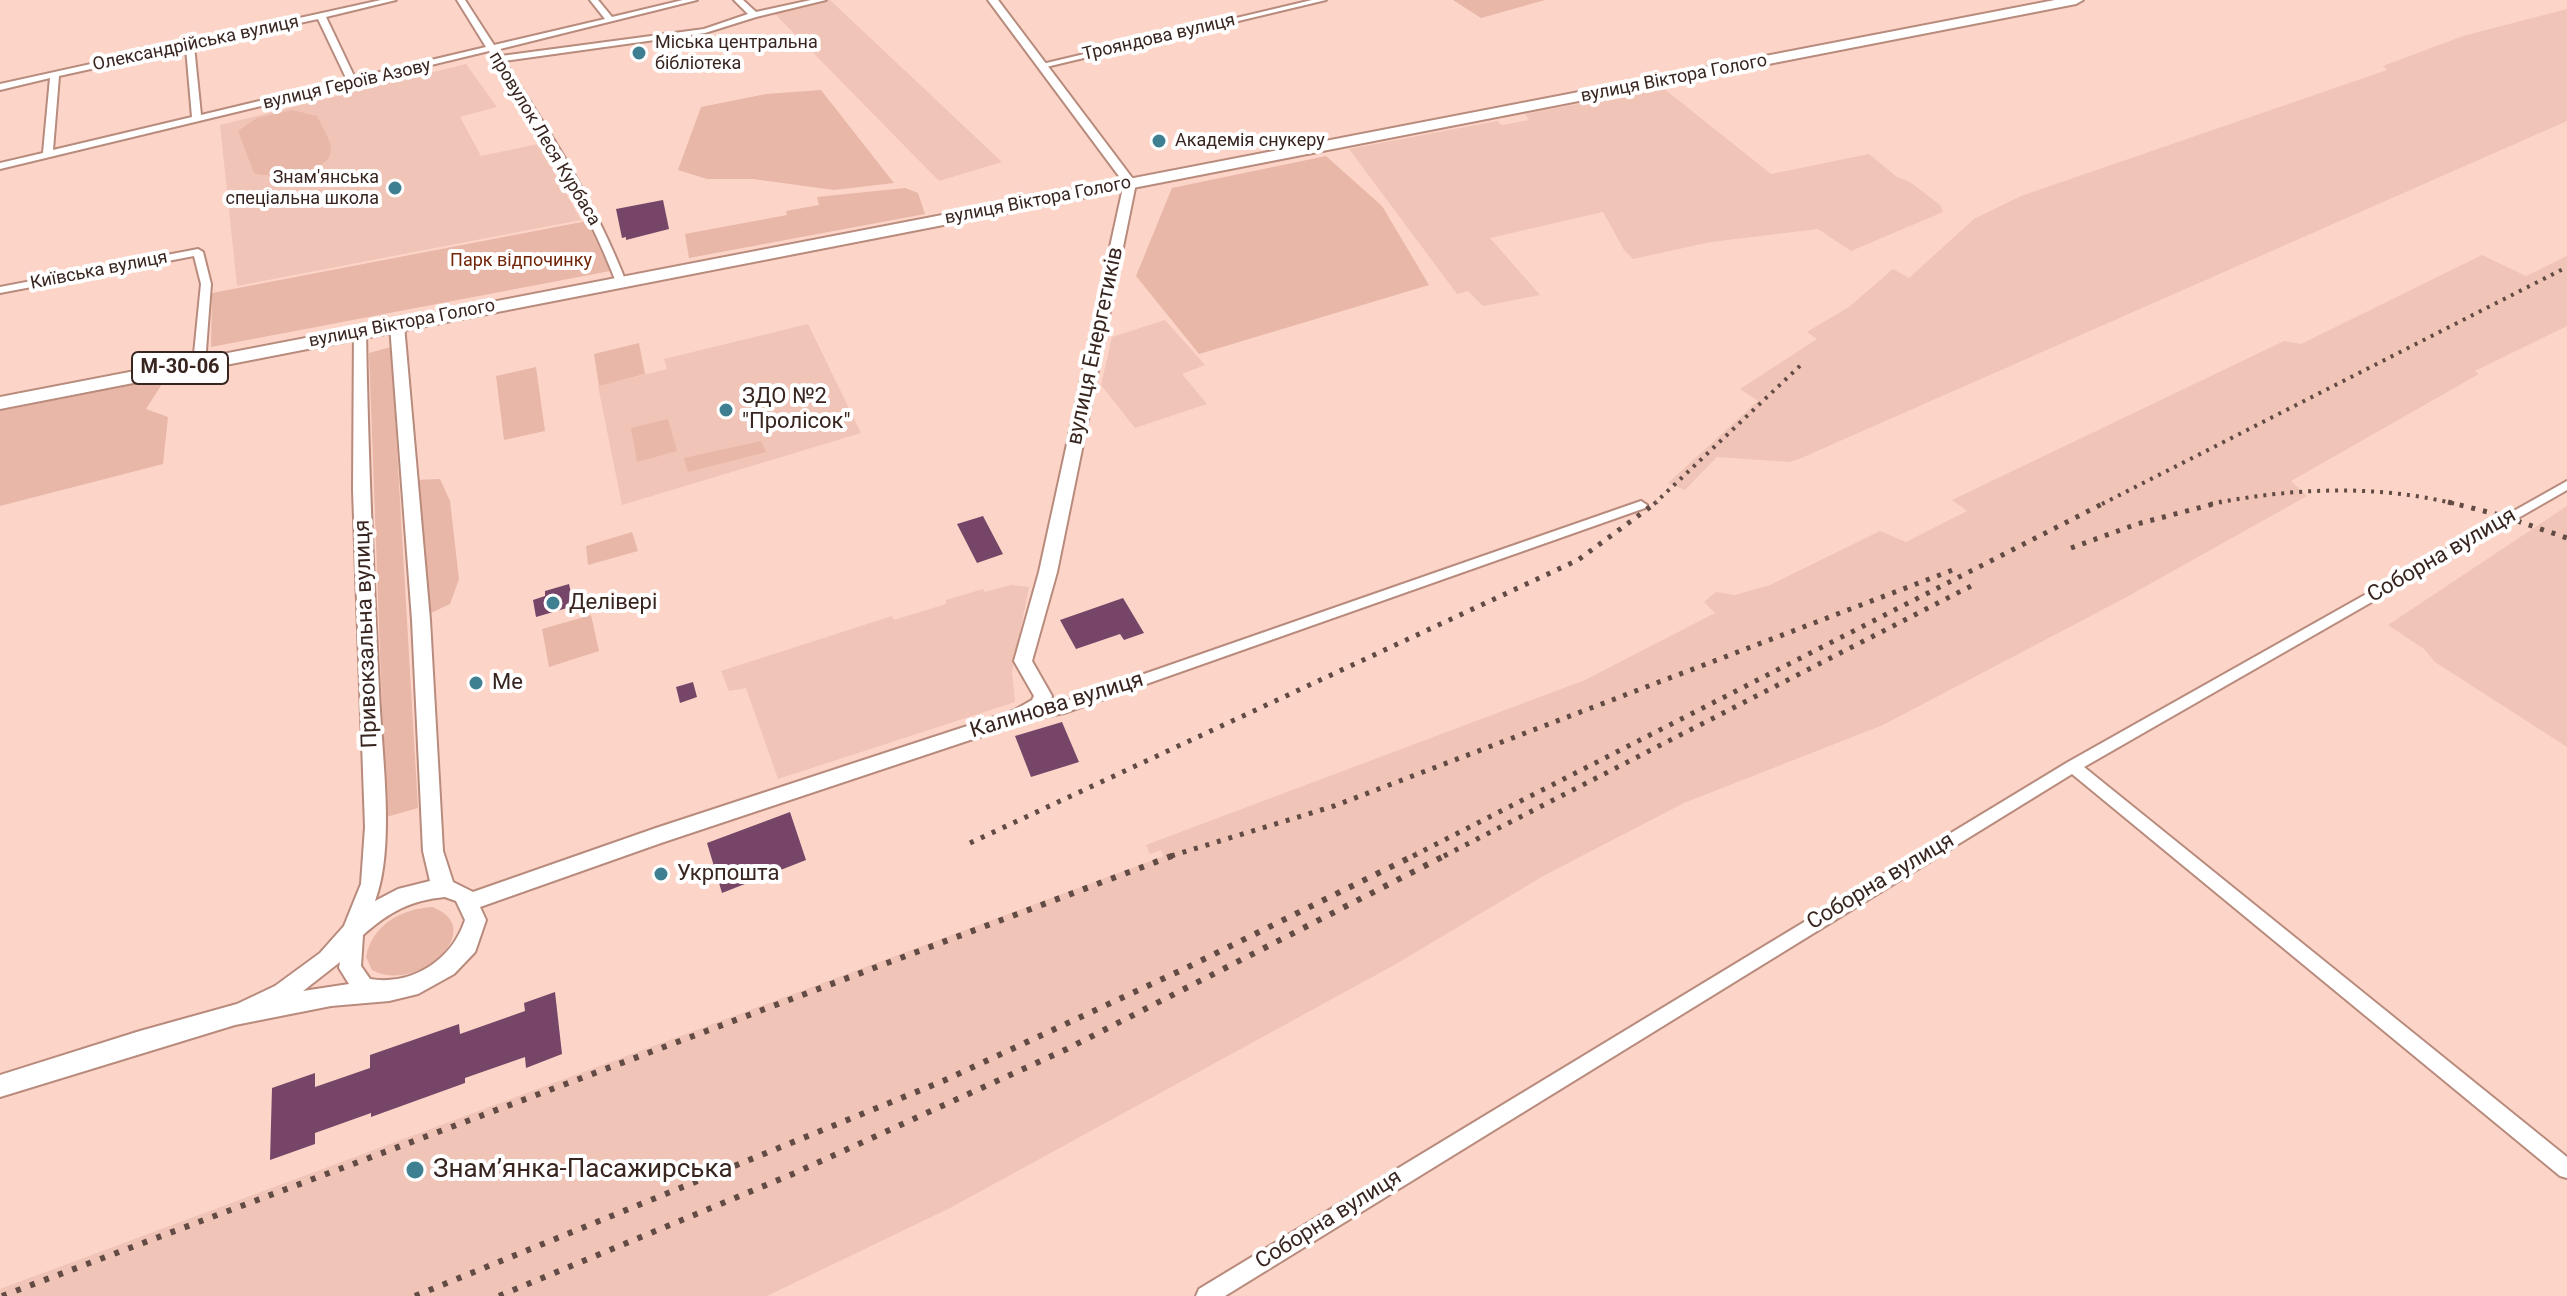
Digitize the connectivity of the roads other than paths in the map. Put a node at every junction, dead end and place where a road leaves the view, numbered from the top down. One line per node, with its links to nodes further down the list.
1 (392, 0): 11 (street, Олександрійська вулиця)
2 (461, 0): 14 (street, провулок Леся Курбаса)
3 (594, 0): 12 (street)
4 (693, 0): 12 (street, вулиця Героїв Азову)
5 (738, 0): 10 (street)
6 (822, 0): 10 (street)
7 (993, 0): 15 (street)
8 (1322, 0): 15 (street, Трояндова вулиця)
9 (2076, 0): 22 (main road, вулиця Віктора Голого / М-30-06)
10 (754, 15): 14 (street)
11 (321, 16): 13 (street, Олександрійська вулиця); 17 (street)
12 (610, 20): 14 (street, вулиця Героїв Азову)
13 (190, 45): 16 (street, Олександрійська вулиця); 19 (street)
14 (494, 55): 17 (street, вулиця Героїв Азову); 23 (street, провулок Леся Курбаса)
15 (1042, 65): 22 (street)
16 (55, 75): 18 (street, Олександрійська вулиця); 20 (street)
17 (353, 83): 19 (street, вулиця Героїв Азову)
18 (0, 87)
19 (197, 120): 20 (street, вулиця Героїв Азову)
20 (48, 155): 21 (street, вулиця Героїв Азову)
21 (0, 166)
22 (1130, 183): 23 (main road, вулиця Віктора Голого / М-30-06); 31 (street, вулиця Енергетиків)
23 (621, 282): 25 (main road, вулиця Віктора Голого / М-30-06)
24 (0, 290): 27 (street, Київська вулиця)
25 (397, 325): 26 (main road, вулиця Віктора Голого / М-30-06); 33 (street)
26 (359, 332): 27 (main road, вулиця Віктора Голого / М-30-06); 35 (street, Привокзальна вулиця)
27 (199, 364): 28 (main road, вулиця Віктора Голого / М-30-06)
28 (0, 403)
29 (2567, 485): 32 (street, Соборна вулиця)
30 (1641, 505): 31 (street, Калинова вулиця)
31 (1020, 716): 34 (street, Калинова вулиця)
32 (2073, 766): 39 (street); 40 (street, Соборна вулиця)
33 (446, 888): 34 (street); 35 (street)
34 (470, 902): 36 (street)
35 (353, 931): 36 (street); 37 (street)
36 (380, 991): 37 (street)
37 (245, 1011): 38 (street)
38 (0, 1086)
39 (2567, 1169)
40 (1206, 1296)

